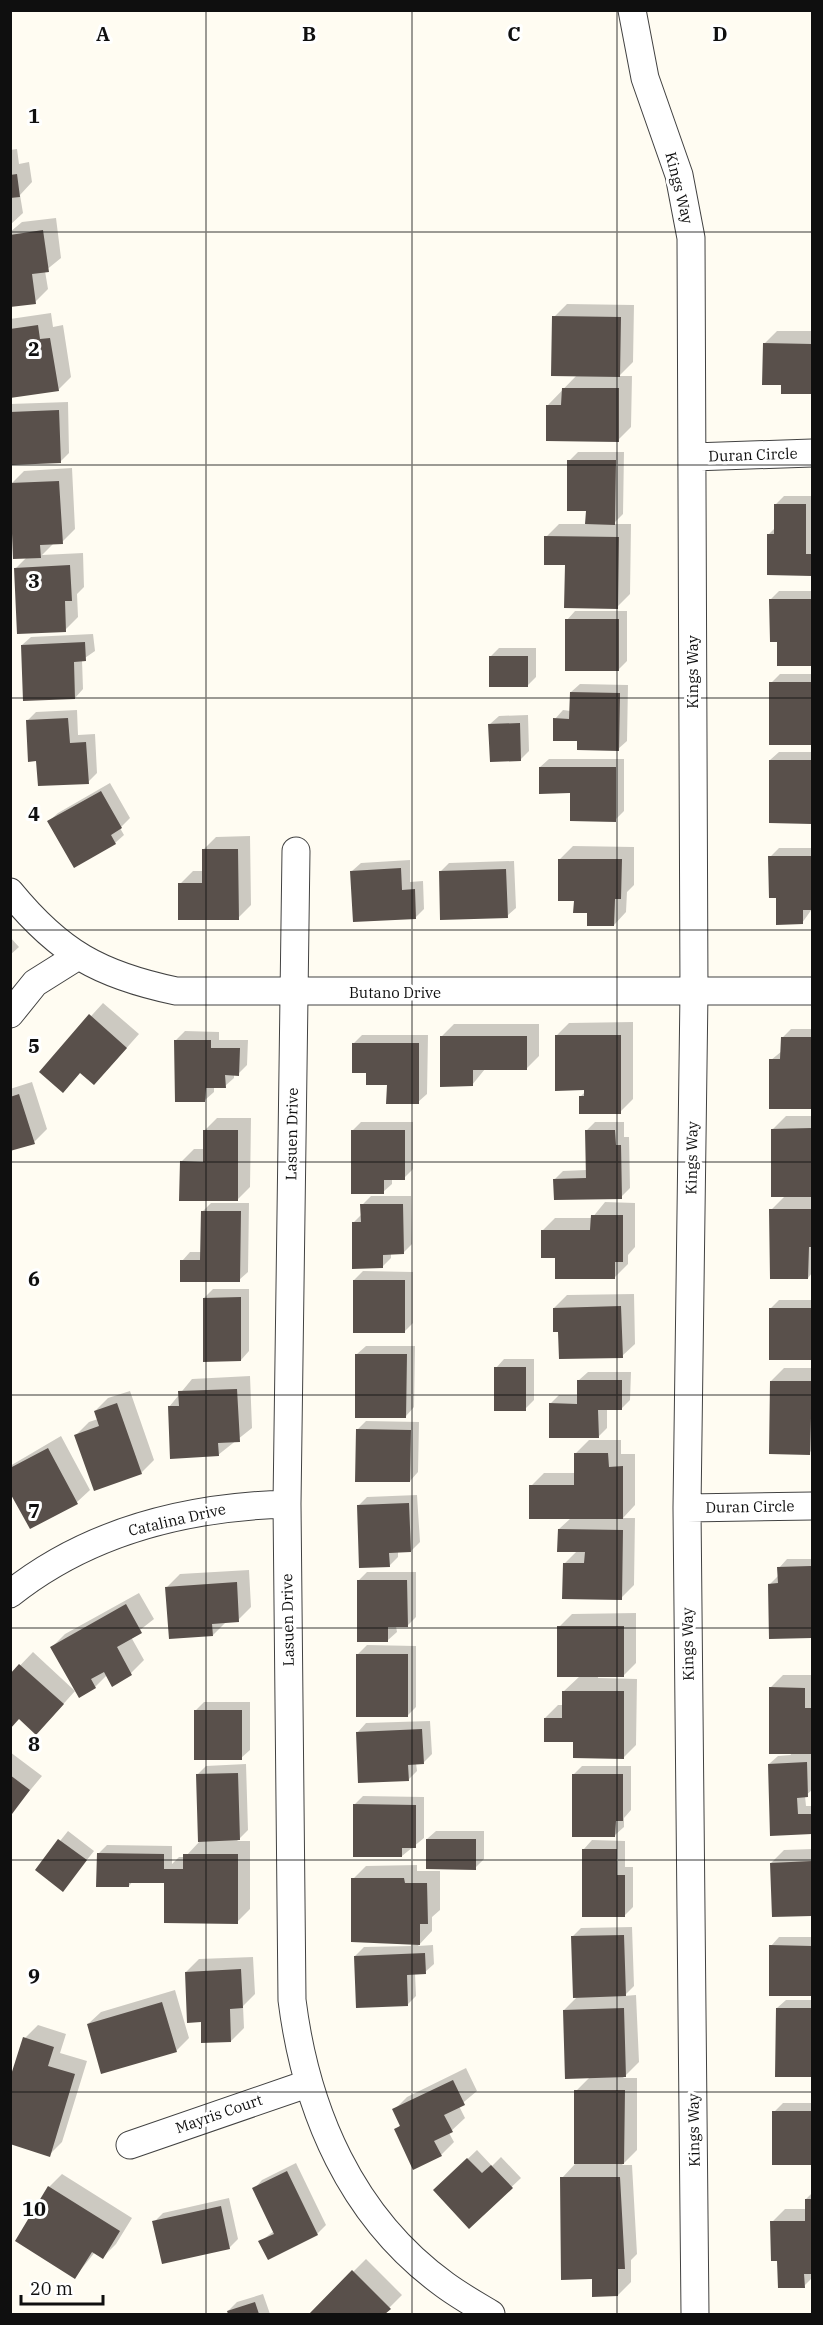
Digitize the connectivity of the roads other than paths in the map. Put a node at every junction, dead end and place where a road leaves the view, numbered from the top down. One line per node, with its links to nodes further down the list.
1 (632, 10): 3 (street, Kings Way)
2 (813, 453): 3 (street, Duran Circle)
3 (693, 457): 8 (street, Kings Way)
4 (296, 851): 9 (street, Lasuen Drive)
5 (10, 892): 6 (street, Butano Drive)
6 (78, 956): 9 (street, Butano Drive); 10 (street)
7 (813, 991): 8 (street, Butano Drive)
8 (694, 992): 9 (street, Butano Drive); 13 (street, Kings Way)
9 (294, 993): 11 (street, Lasuen Drive)
10 (10, 1014)
11 (287, 1504): 14 (street, Catalina Drive); 15 (street, Lasuen Drive)
12 (813, 1506): 13 (street, Duran Circle)
13 (687, 1508): 18 (street, Kings Way)
14 (10, 1594)
15 (307, 2084): 16 (street, Mayris Court); 17 (street, Lasuen Drive)
16 (130, 2145)
17 (491, 2314)
18 (696, 2314)

